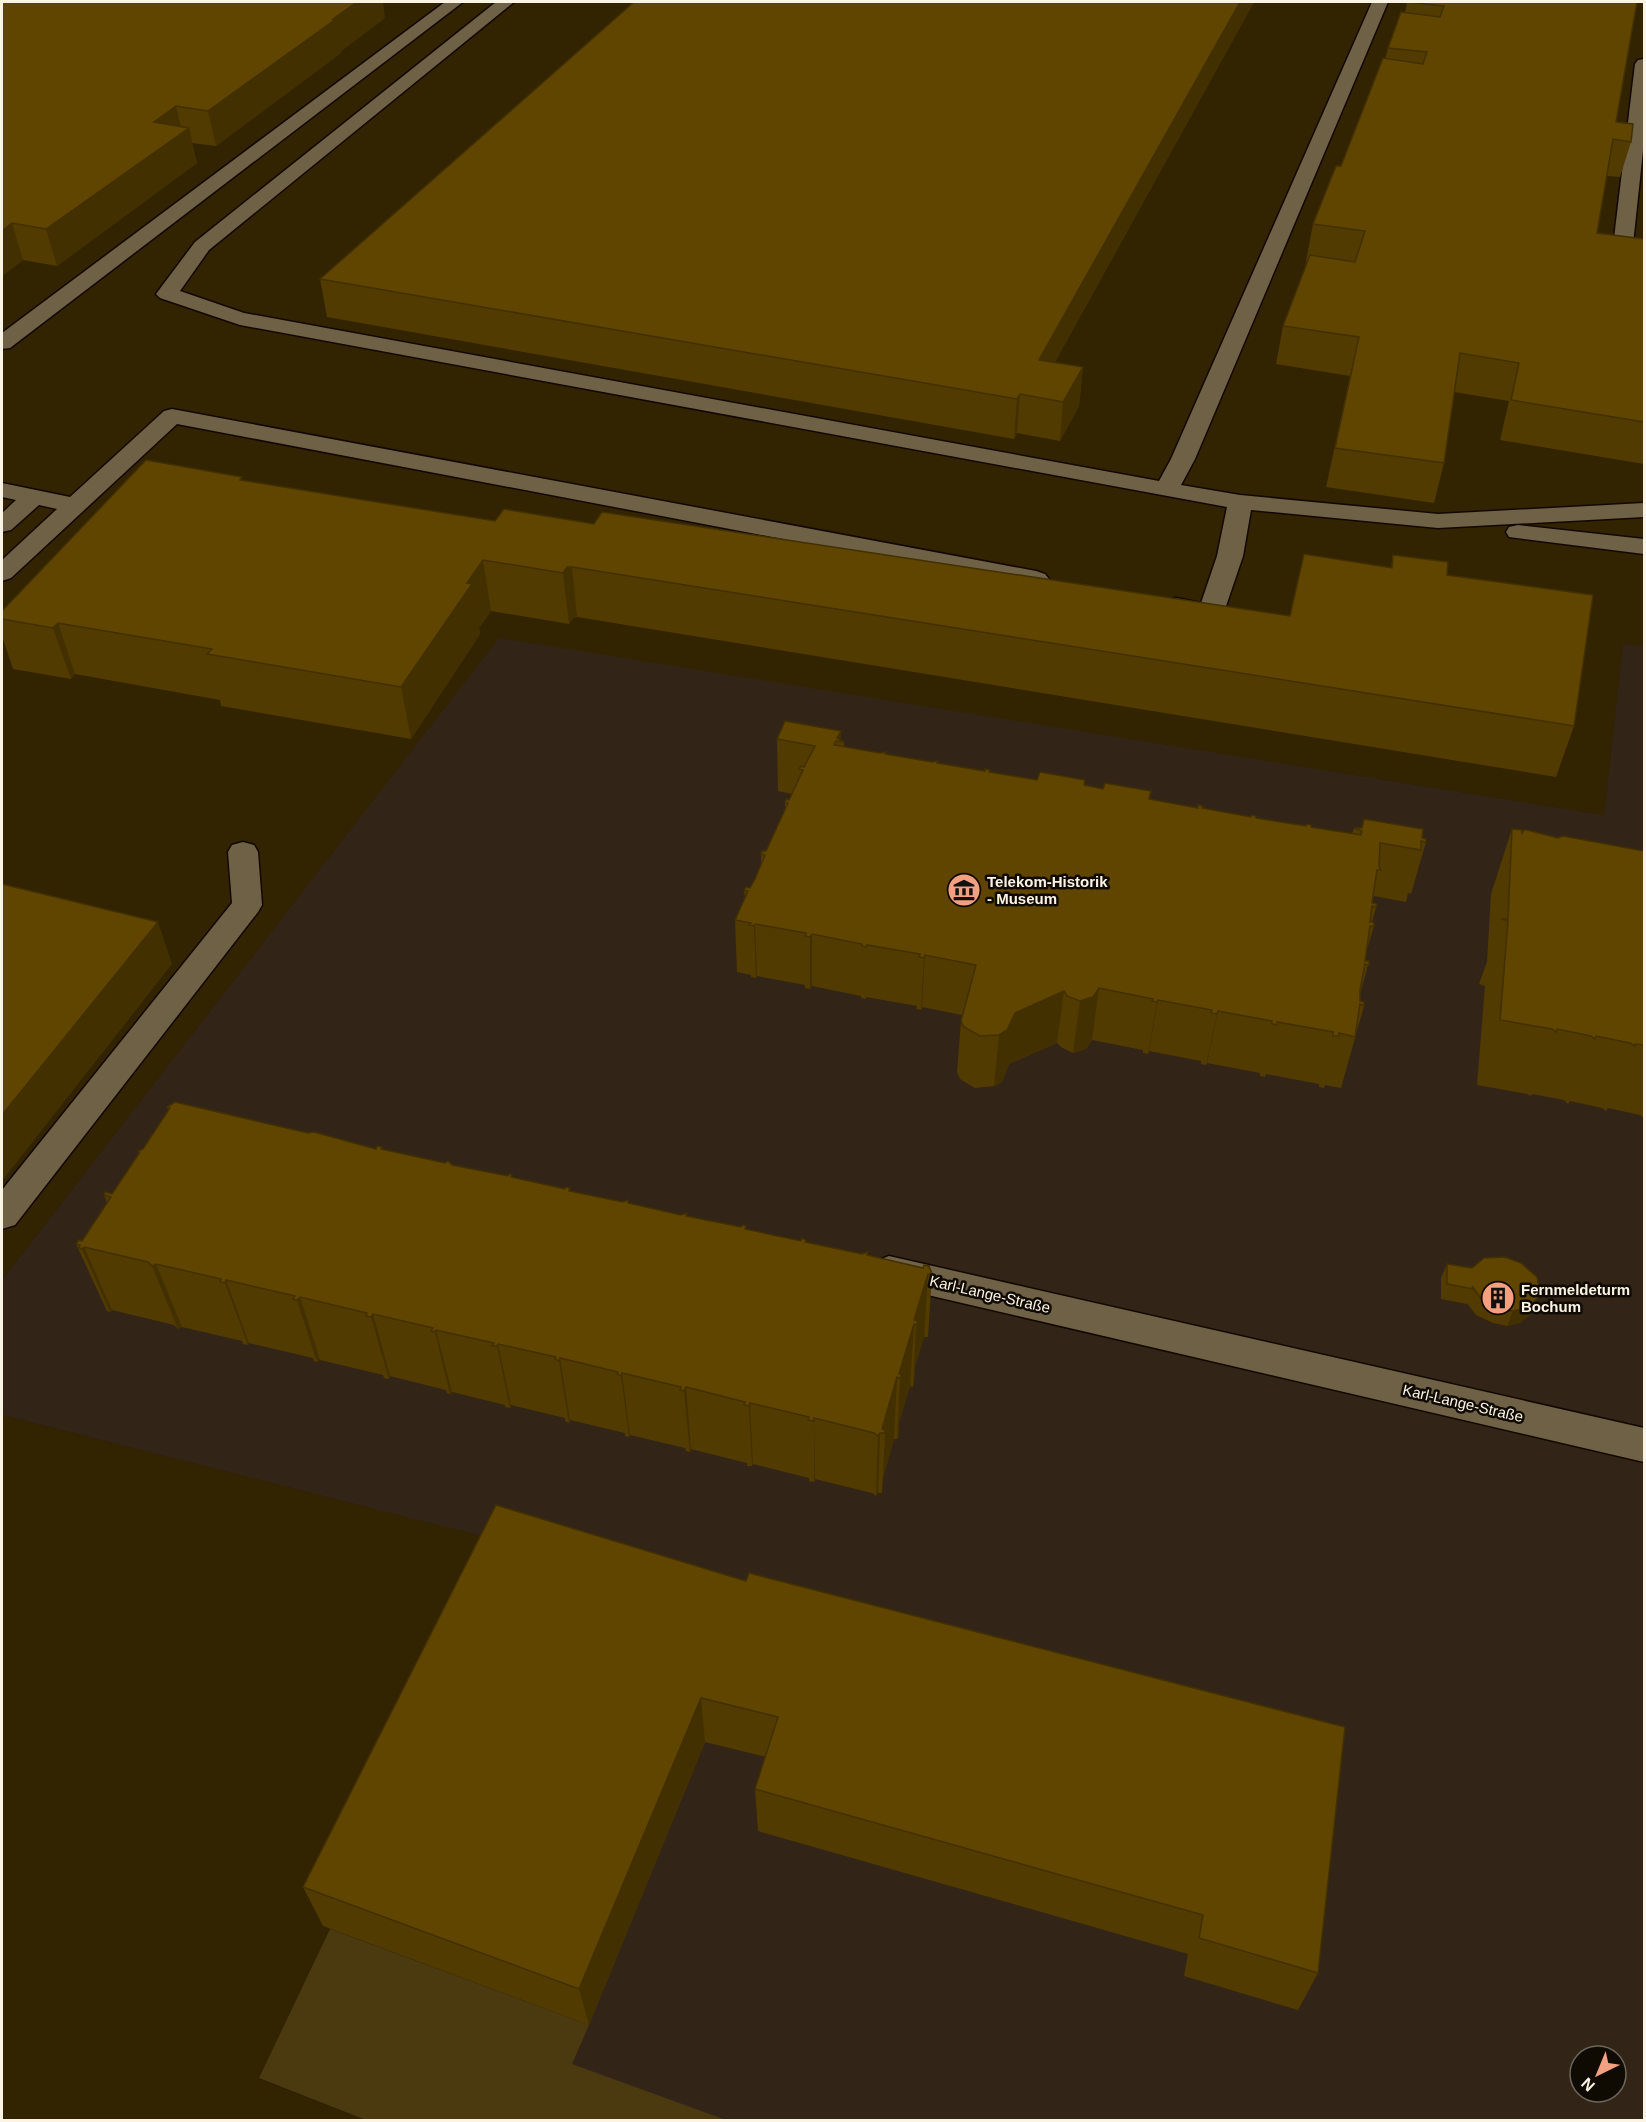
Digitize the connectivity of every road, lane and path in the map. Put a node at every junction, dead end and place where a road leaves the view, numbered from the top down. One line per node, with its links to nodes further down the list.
1 (506, 2): 8 (lane)
2 (1380, 2): 8 (lane)
3 (445, 3): 6 (lane)
4 (1644, 64): 5 (lane)
5 (1621, 263)
6 (2, 344)
7 (2, 490): 9 (lane)
8 (1166, 490): 10 (lane)
9 (34, 497): 11 (lane); 14 (lane)
10 (1240, 502): 13 (lane); 18 (lane)
11 (74, 505): 16 (lane); 17 (lane)
12 (1644, 510): 13 (lane)
13 (1438, 521): 15 (lane)
14 (2, 525)
15 (1644, 547)
16 (2, 573)
17 (1059, 584)
18 (1152, 601)
19 (243, 852): 20 (lane)
20 (2, 1215)
21 (856, 1263): 22 (lane, Karl-Lange-Straße)
22 (1644, 1445)

